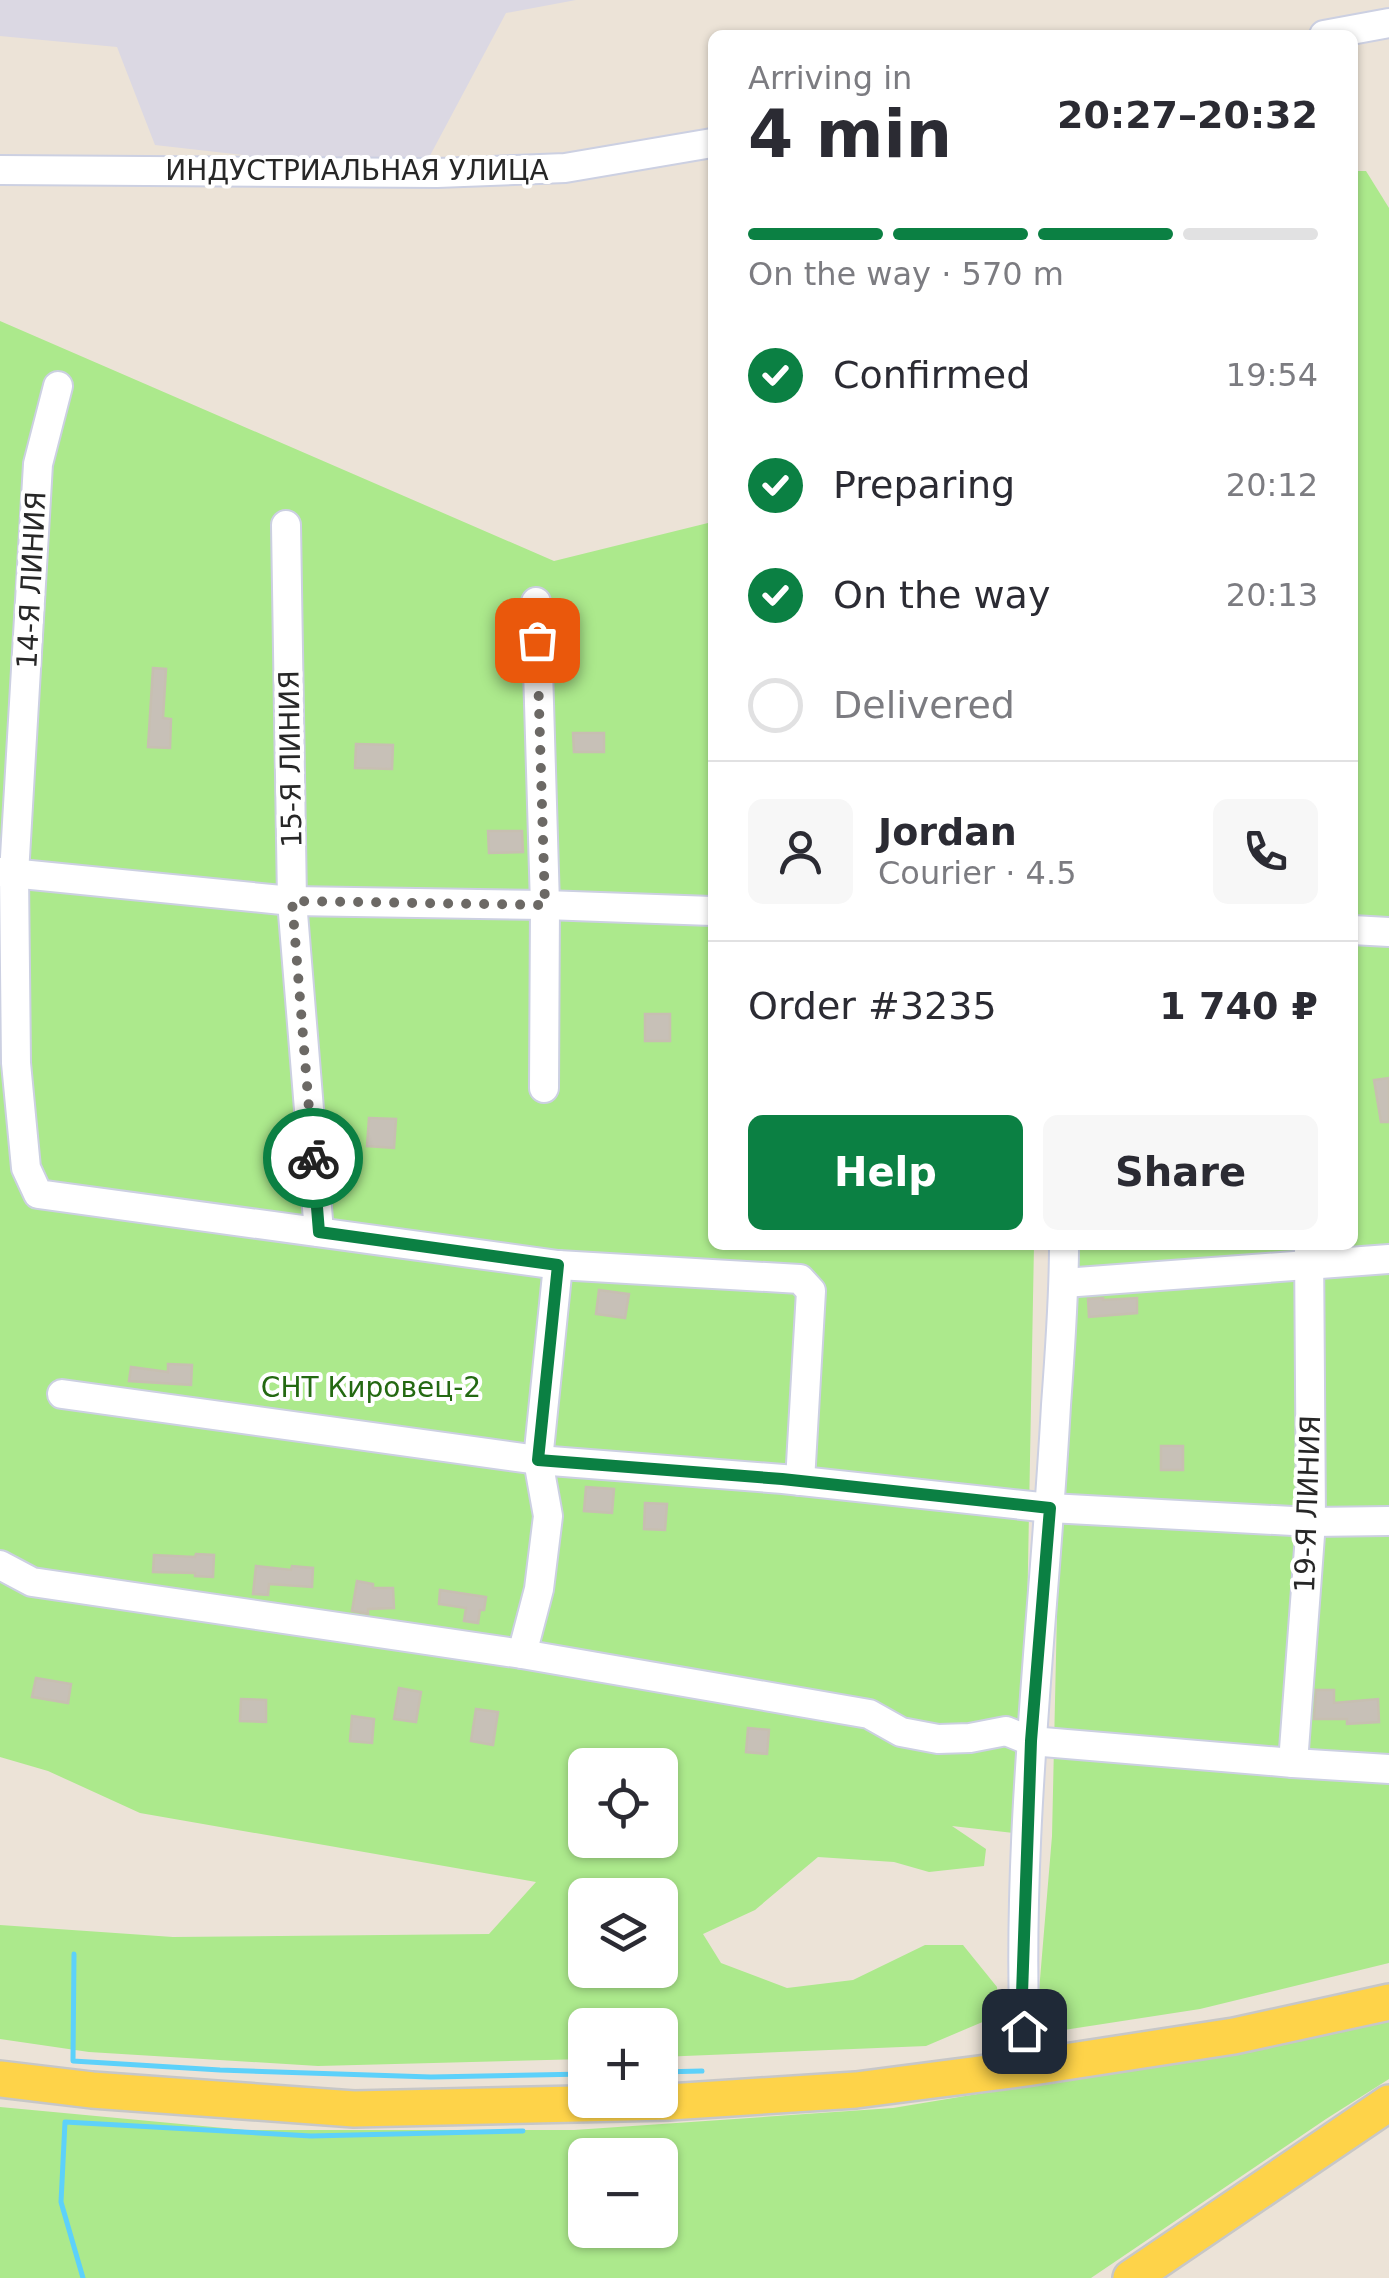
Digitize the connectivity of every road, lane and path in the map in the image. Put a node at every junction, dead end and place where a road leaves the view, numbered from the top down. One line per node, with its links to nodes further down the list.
1 (1389, 23): 2 (street)
2 (1351, 30)
3 (708, 144): 4 (street, ИНДУСТРИАЛЬНАЯ УЛИЦА)
4 (0, 170)
5 (58, 386): 8 (street, 14-Я ЛИНИЯ)
6 (286, 524): 9 (street, 15-Я ЛИНИЯ)
7 (536, 602): 10 (street)
8 (7, 873): 9 (street); 14 (street, 14-Я ЛИНИЯ)
9 (292, 901): 10 (street); 16 (street, 15-Я ЛИНИЯ)
10 (545, 905): 11 (street); 15 (street)
11 (708, 911)
12 (1358, 930): 13 (street)
13 (1389, 932)
14 (8, 1061): 16 (street, 14-Я ЛИНИЯ)
15 (544, 1088)
16 (319, 1232): 20 (street)
17 (1064, 1250): 21 (street)
18 (1309, 1256): 19 (street); 21 (street); 27 (street, 19-Я ЛИНИЯ)
19 (1389, 1259)
20 (558, 1265): 23 (street); 24 (street)
21 (1064, 1283): 25 (street)
22 (62, 1394): 23 (street)
23 (538, 1460): 24 (street); 29 (street)
24 (800, 1481): 25 (street)
25 (1050, 1508): 27 (street); 30 (street)
26 (1389, 1520): 27 (street)
27 (1311, 1522): 31 (street, 19-Я ЛИНИЯ)
28 (0, 1565): 29 (street)
29 (522, 1654): 30 (street)
30 (1031, 1741): 31 (street); 34 (street)
31 (1293, 1764): 32 (street)
32 (1389, 1769)
33 (1389, 2002): 34 (main road)
34 (1026, 2068): 35 (main road)
35 (0, 2079)
36 (1389, 2103): 38 (main road)
37 (1389, 2126): 39 (main road)
38 (1131, 2278)
39 (1160, 2278)

